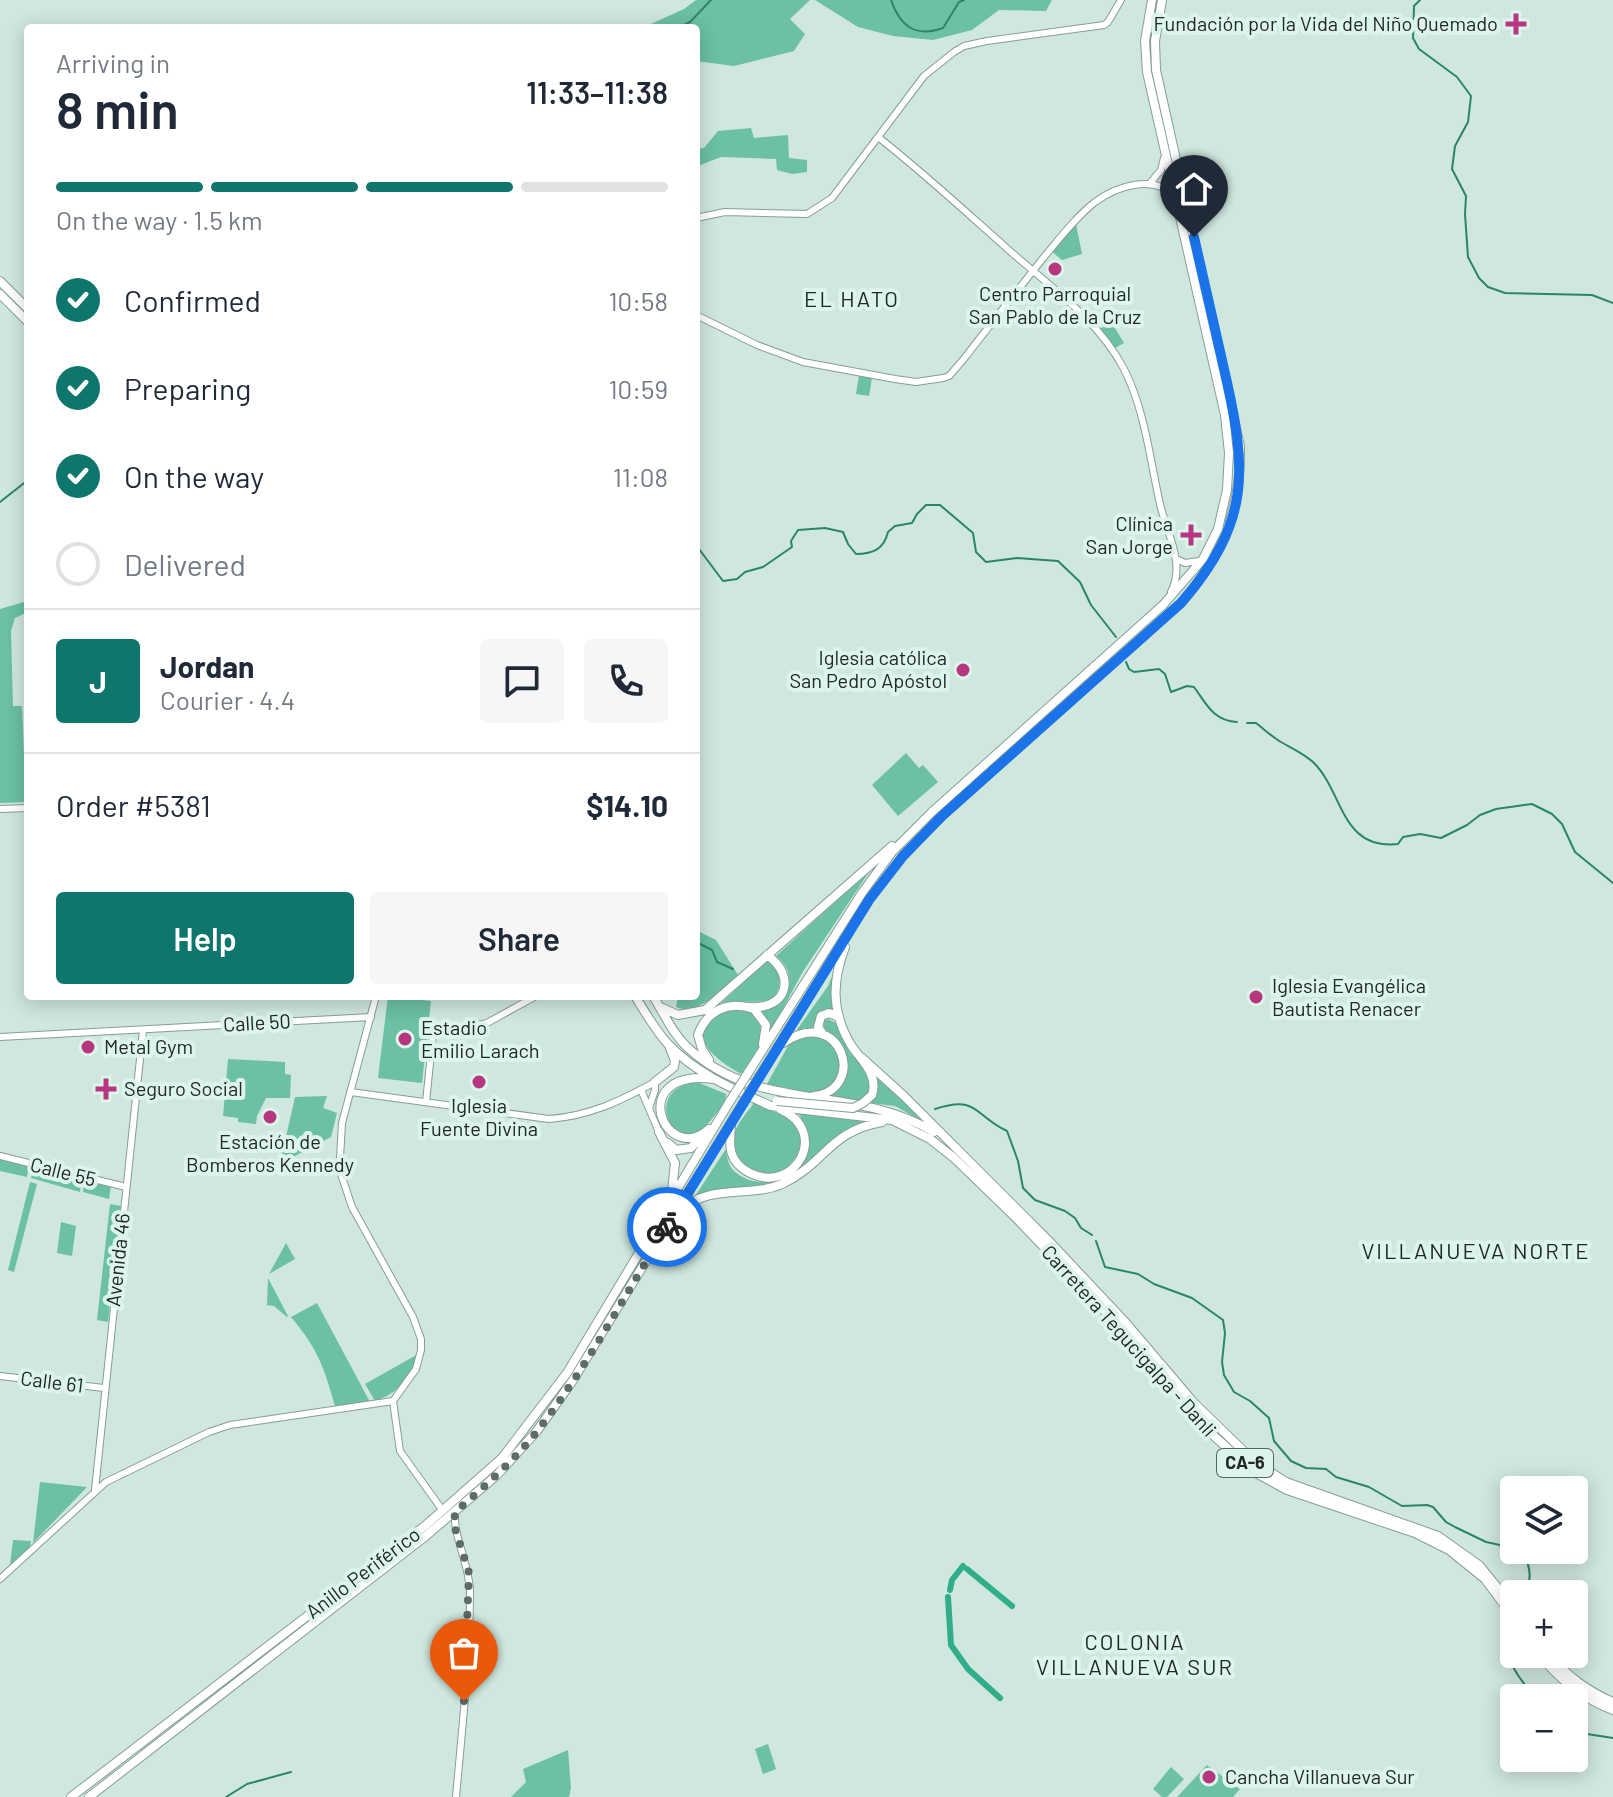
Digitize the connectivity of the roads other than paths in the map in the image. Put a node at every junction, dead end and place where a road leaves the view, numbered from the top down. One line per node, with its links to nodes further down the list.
1 (1121, 0): 4 (street)
2 (1152, 0): 5 (highway, Anillo Periférico)
3 (1162, 0): 21 (highway, Anillo Periférico)
4 (878, 137): 8 (street); 9 (street)
5 (1163, 147): 6 (street); 7 (highway, Anillo Periférico)
6 (1151, 182): 7 (street); 9 (street)
7 (1174, 197): 16 (highway, Anillo Periférico)
8 (700, 217)
9 (1033, 271): 13 (street); 15 (street)
10 (0, 281): 12 (highway)
11 (0, 294): 14 (highway)
12 (24, 305)
13 (700, 317)
14 (24, 318)
15 (1176, 558): 16 (street); 17 (street)
16 (1203, 559): 17 (highway, Anillo Periférico)
17 (1163, 605): 20 (highway, Anillo Periférico)
18 (24, 808): 19 (street)
19 (0, 809)
20 (932, 812): 22 (highway); 37 (highway, Anillo Periférico)
21 (852, 928): 30 (highway); 35 (highway, Anillo Periférico)
22 (767, 955): 27 (highway); 28 (highway)
23 (375, 1000): 29 (street)
24 (529, 1000): 45 (street)
25 (638, 1000): 34 (highway)
26 (656, 1000): 27 (highway, CA-6)
27 (660, 1007): 38 (highway, CA-6)
28 (749, 1007): 37 (highway); 38 (highway)
29 (371, 1017): 31 (street, Calle 50); 42 (street)
30 (840, 1018): 32 (highway); 36 (highway)
31 (143, 1030): 33 (street, Calle 50); 55 (street, Avenida 46)
32 (823, 1034): 35 (highway); 43 (highway)
33 (0, 1037)
34 (668, 1044): 39 (highway); 40 (highway)
35 (779, 1046): 50 (highway, Anillo Periférico, bridge)
36 (862, 1058): 46 (highway, bridge); 53 (highway, Carretera Tegucigalpa - Danli)
37 (758, 1059): 48 (highway, Anillo Periférico, bridge)
38 (722, 1071): 43 (highway, CA-6)
39 (716, 1080): 46 (highway); 52 (highway)
40 (655, 1082): 41 (street); 47 (street)
41 (641, 1090): 44 (street); 47 (street)
42 (351, 1092): 45 (street); 60 (street)
43 (802, 1097): 53 (highway, CA-6)
44 (623, 1099): 45 (street); 47 (street)
45 (426, 1102)
46 (774, 1103): 49 (highway, CA-6); 50 (highway)
47 (649, 1108): 51 (street)
48 (717, 1119): 52 (highway); 56 (highway, Anillo Periférico)
49 (892, 1120): 57 (highway); 68 (highway, Carretera Tegucigalpa - Danli / CA-6)
50 (731, 1122): 57 (highway, Anillo Periférico)
51 (659, 1132): 52 (highway); 56 (highway)
52 (705, 1133)
53 (945, 1138): 67 (highway, Carretera Tegucigalpa - Danli / CA-6)
54 (0, 1156): 55 (street, Calle 55)
55 (126, 1187): 59 (street, Avenida 46)
56 (670, 1200): 62 (highway, Anillo Periférico)
57 (670, 1223): 63 (highway, Anillo Periférico)
58 (0, 1376): 59 (street, Calle 61)
59 (104, 1388): 61 (street, Avenida 46)
60 (393, 1401): 61 (street); 62 (street)
61 (95, 1490): 66 (street)
62 (443, 1511): 73 (highway, Anillo Periférico)
63 (455, 1512): 64 (highway, Anillo Periférico); 65 (street)
64 (443, 1523): 65 (street); 74 (highway, Anillo Periférico)
65 (454, 1525): 75 (street)
66 (0, 1579)
67 (1500, 1590)
68 (1500, 1599)
69 (1551, 1668): 72 (highway)
70 (1561, 1668): 71 (highway)
71 (1613, 1702)
72 (1613, 1710)
73 (71, 1797)
74 (89, 1797)
75 (456, 1797)

